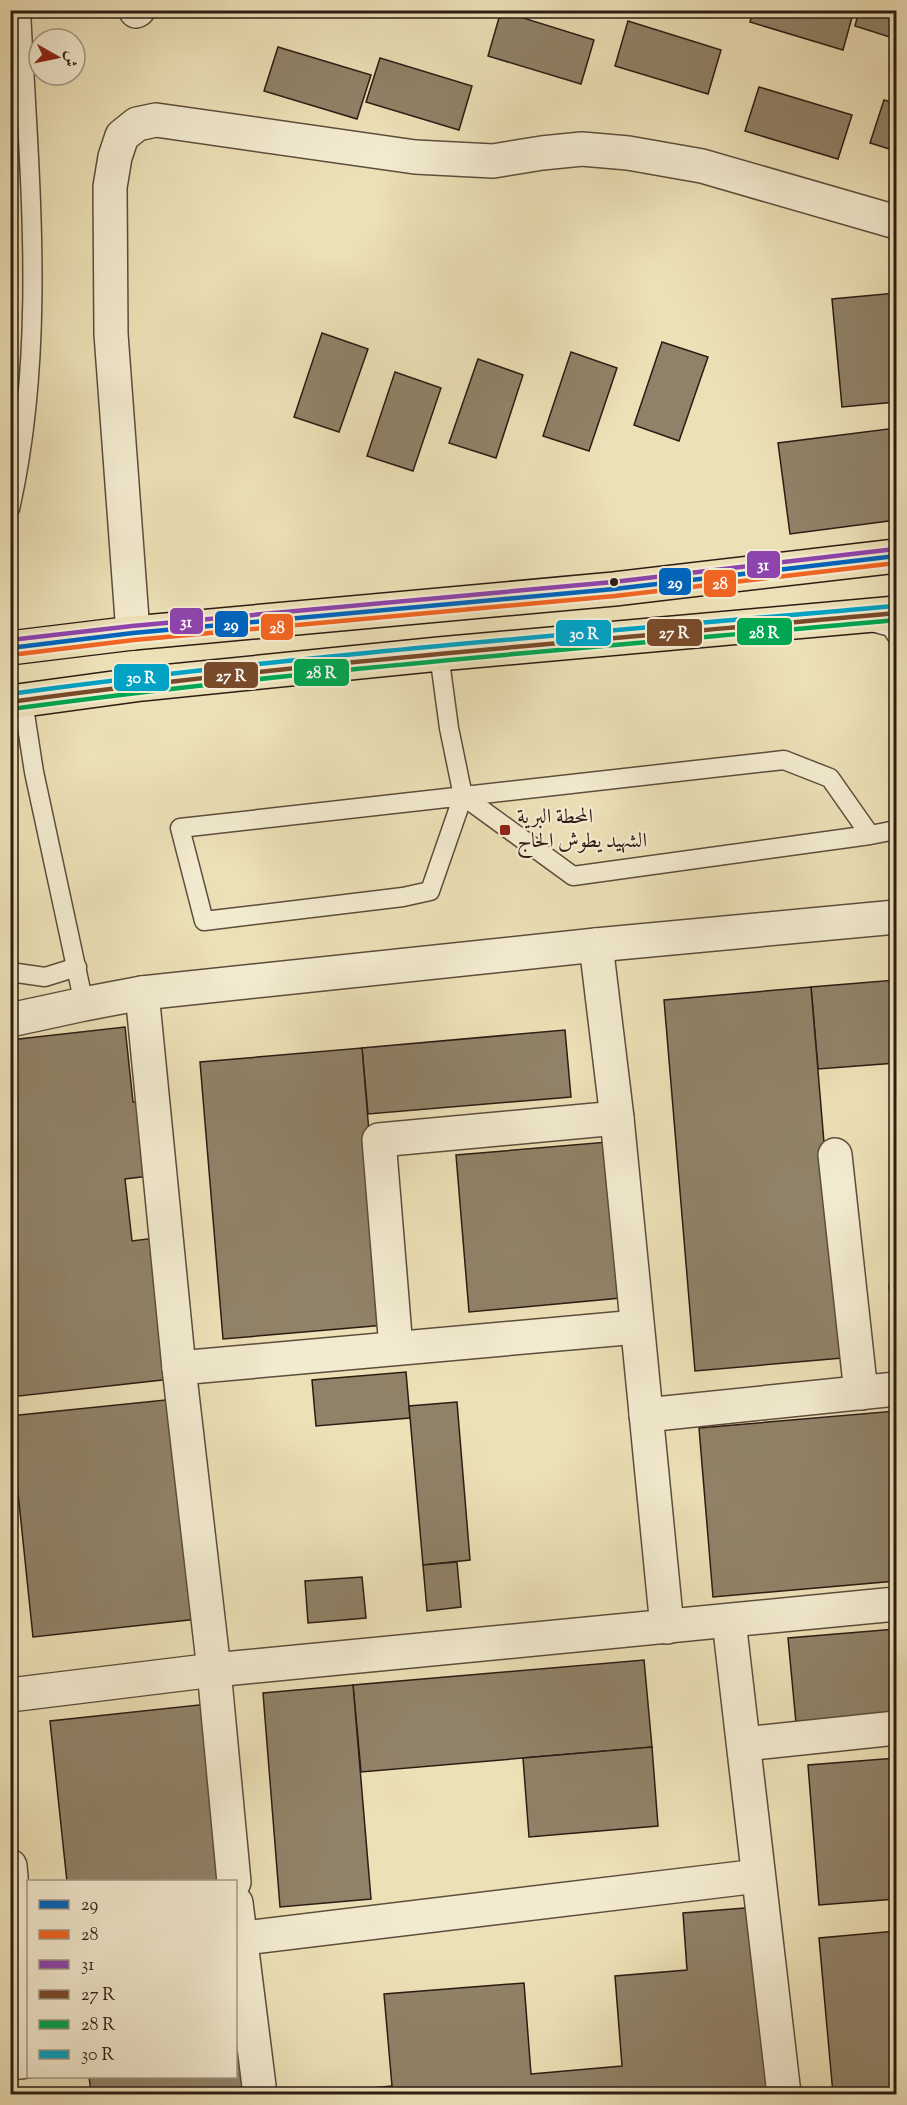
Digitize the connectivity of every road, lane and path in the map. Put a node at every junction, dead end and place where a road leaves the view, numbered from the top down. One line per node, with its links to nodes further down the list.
1 (21, 10): 3 (lane)
2 (897, 222): 7 (street)
3 (10, 509)
4 (897, 556): 7 (main road)
5 (897, 613): 6 (main road)
6 (856, 618): 8 (lane); 10 (main road)
7 (133, 633): 9 (main road)
8 (897, 635)
9 (12, 642)
10 (439, 654): 11 (main road); 12 (lane)
11 (17, 702): 17 (lane)
12 (463, 796): 12 (lane); 14 (lane); 14 (lane)
13 (897, 830): 14 (lane)
14 (870, 835)
15 (897, 917): 16 (street)
16 (596, 945): 19 (street); 22 (street)
17 (77, 967): 18 (lane); 20 (lane)
18 (10, 972)
19 (142, 993): 20 (street); 26 (street)
20 (84, 1004): 21 (street)
21 (10, 1020)
22 (618, 1118): 24 (street); 25 (street)
23 (835, 1155): 28 (street)
24 (637, 1327): 25 (street); 29 (street)
25 (396, 1348): 26 (street)
26 (179, 1368): 33 (street)
27 (897, 1389): 28 (street)
28 (861, 1393): 29 (street)
29 (646, 1415): 32 (street)
30 (897, 1604): 31 (street)
31 (729, 1621): 32 (street); 36 (street)
32 (667, 1627): 33 (street)
33 (214, 1670): 34 (street); 39 (street)
34 (10, 1695)
35 (897, 1728): 36 (street)
36 (744, 1744): 38 (street)
37 (10, 1866): 41 (street)
38 (758, 1876): 40 (street); 44 (street)
39 (234, 1880)
40 (237, 1939): 43 (street)
41 (24, 1960): 42 (street)
42 (10, 2063)
43 (260, 2094)
44 (784, 2094)

